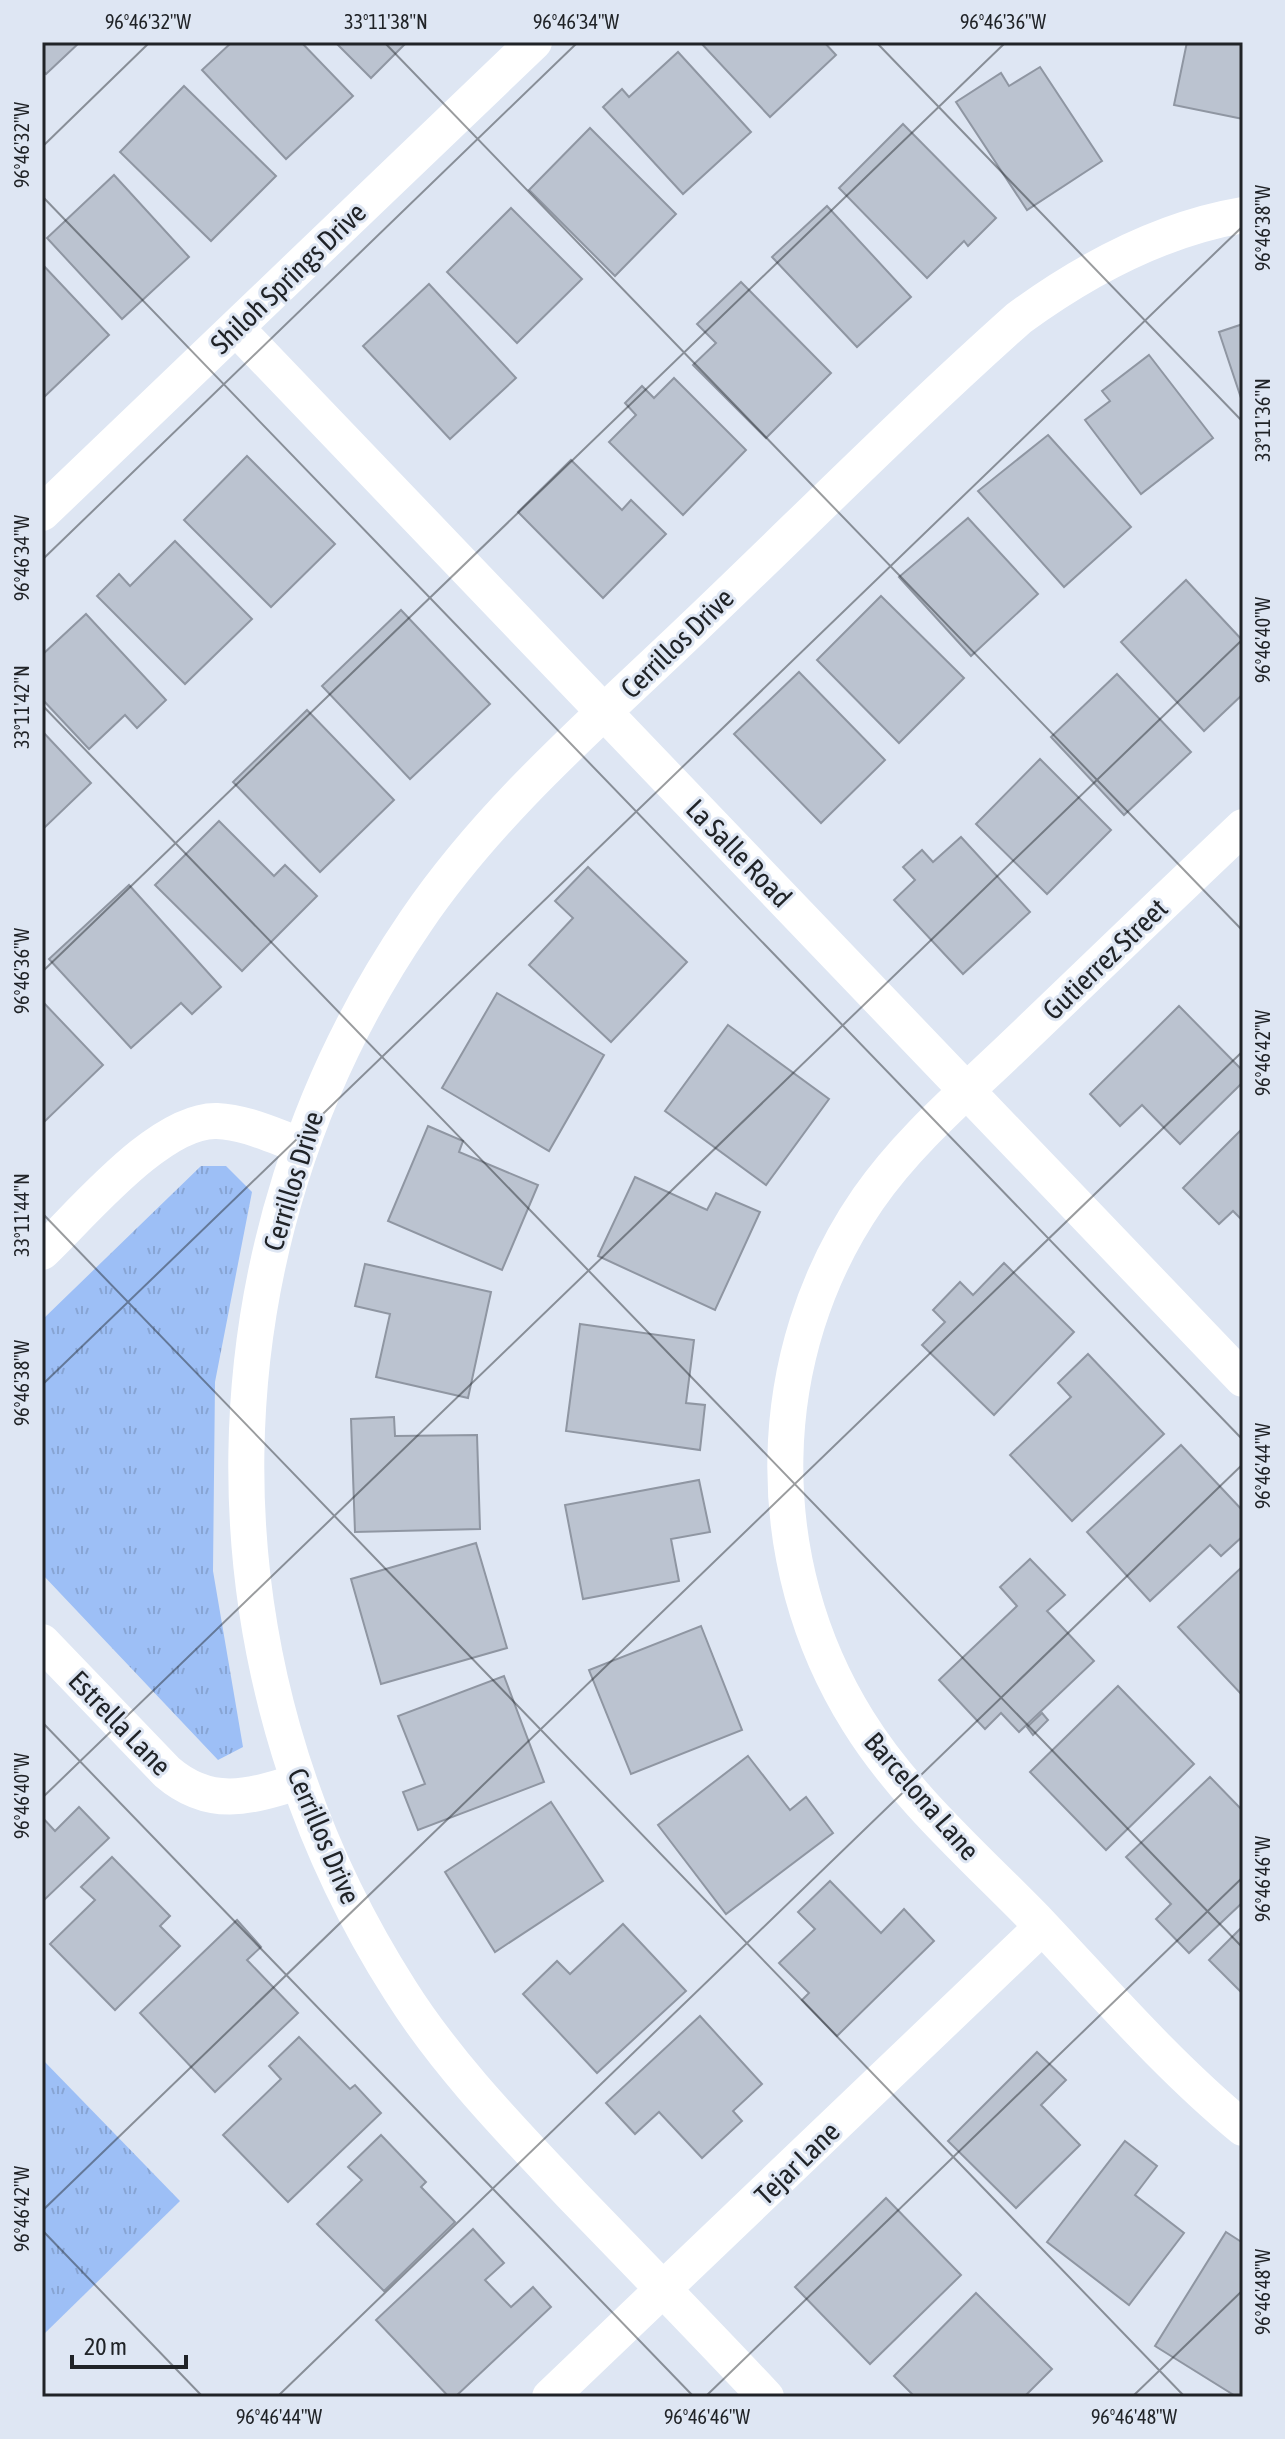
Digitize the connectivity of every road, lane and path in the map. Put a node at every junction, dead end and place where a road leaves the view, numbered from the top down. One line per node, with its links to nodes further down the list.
1 (534, 42): 3 (street, Shiloh Springs Drive)
2 (1243, 215): 5 (street, Cerrillos Drive)
3 (236, 328): 4 (street, Shiloh Springs Drive); 5 (street, La Salle Road)
4 (42, 513)
5 (604, 713): 7 (street, La Salle Road); 8 (street, Cerrillos Drive)
6 (1243, 827): 7 (street, Gutierrez Street)
7 (967, 1091): 10 (street, La Salle Road); 13 (street, Barcelona Lane)
8 (300, 1145): 9 (street); 12 (street, Cerrillos Drive)
9 (42, 1252)
10 (1243, 1379)
11 (42, 1642): 12 (street, Estrella Lane)
12 (298, 1782): 15 (street, Cerrillos Drive)
13 (1042, 1927): 14 (street, Barcelona Lane); 15 (street, Tejar Lane)
14 (1243, 2128)
15 (664, 2290): 16 (street, Tejar Lane); 17 (street, Cerrillos Drive)
16 (550, 2397)
17 (766, 2397)

